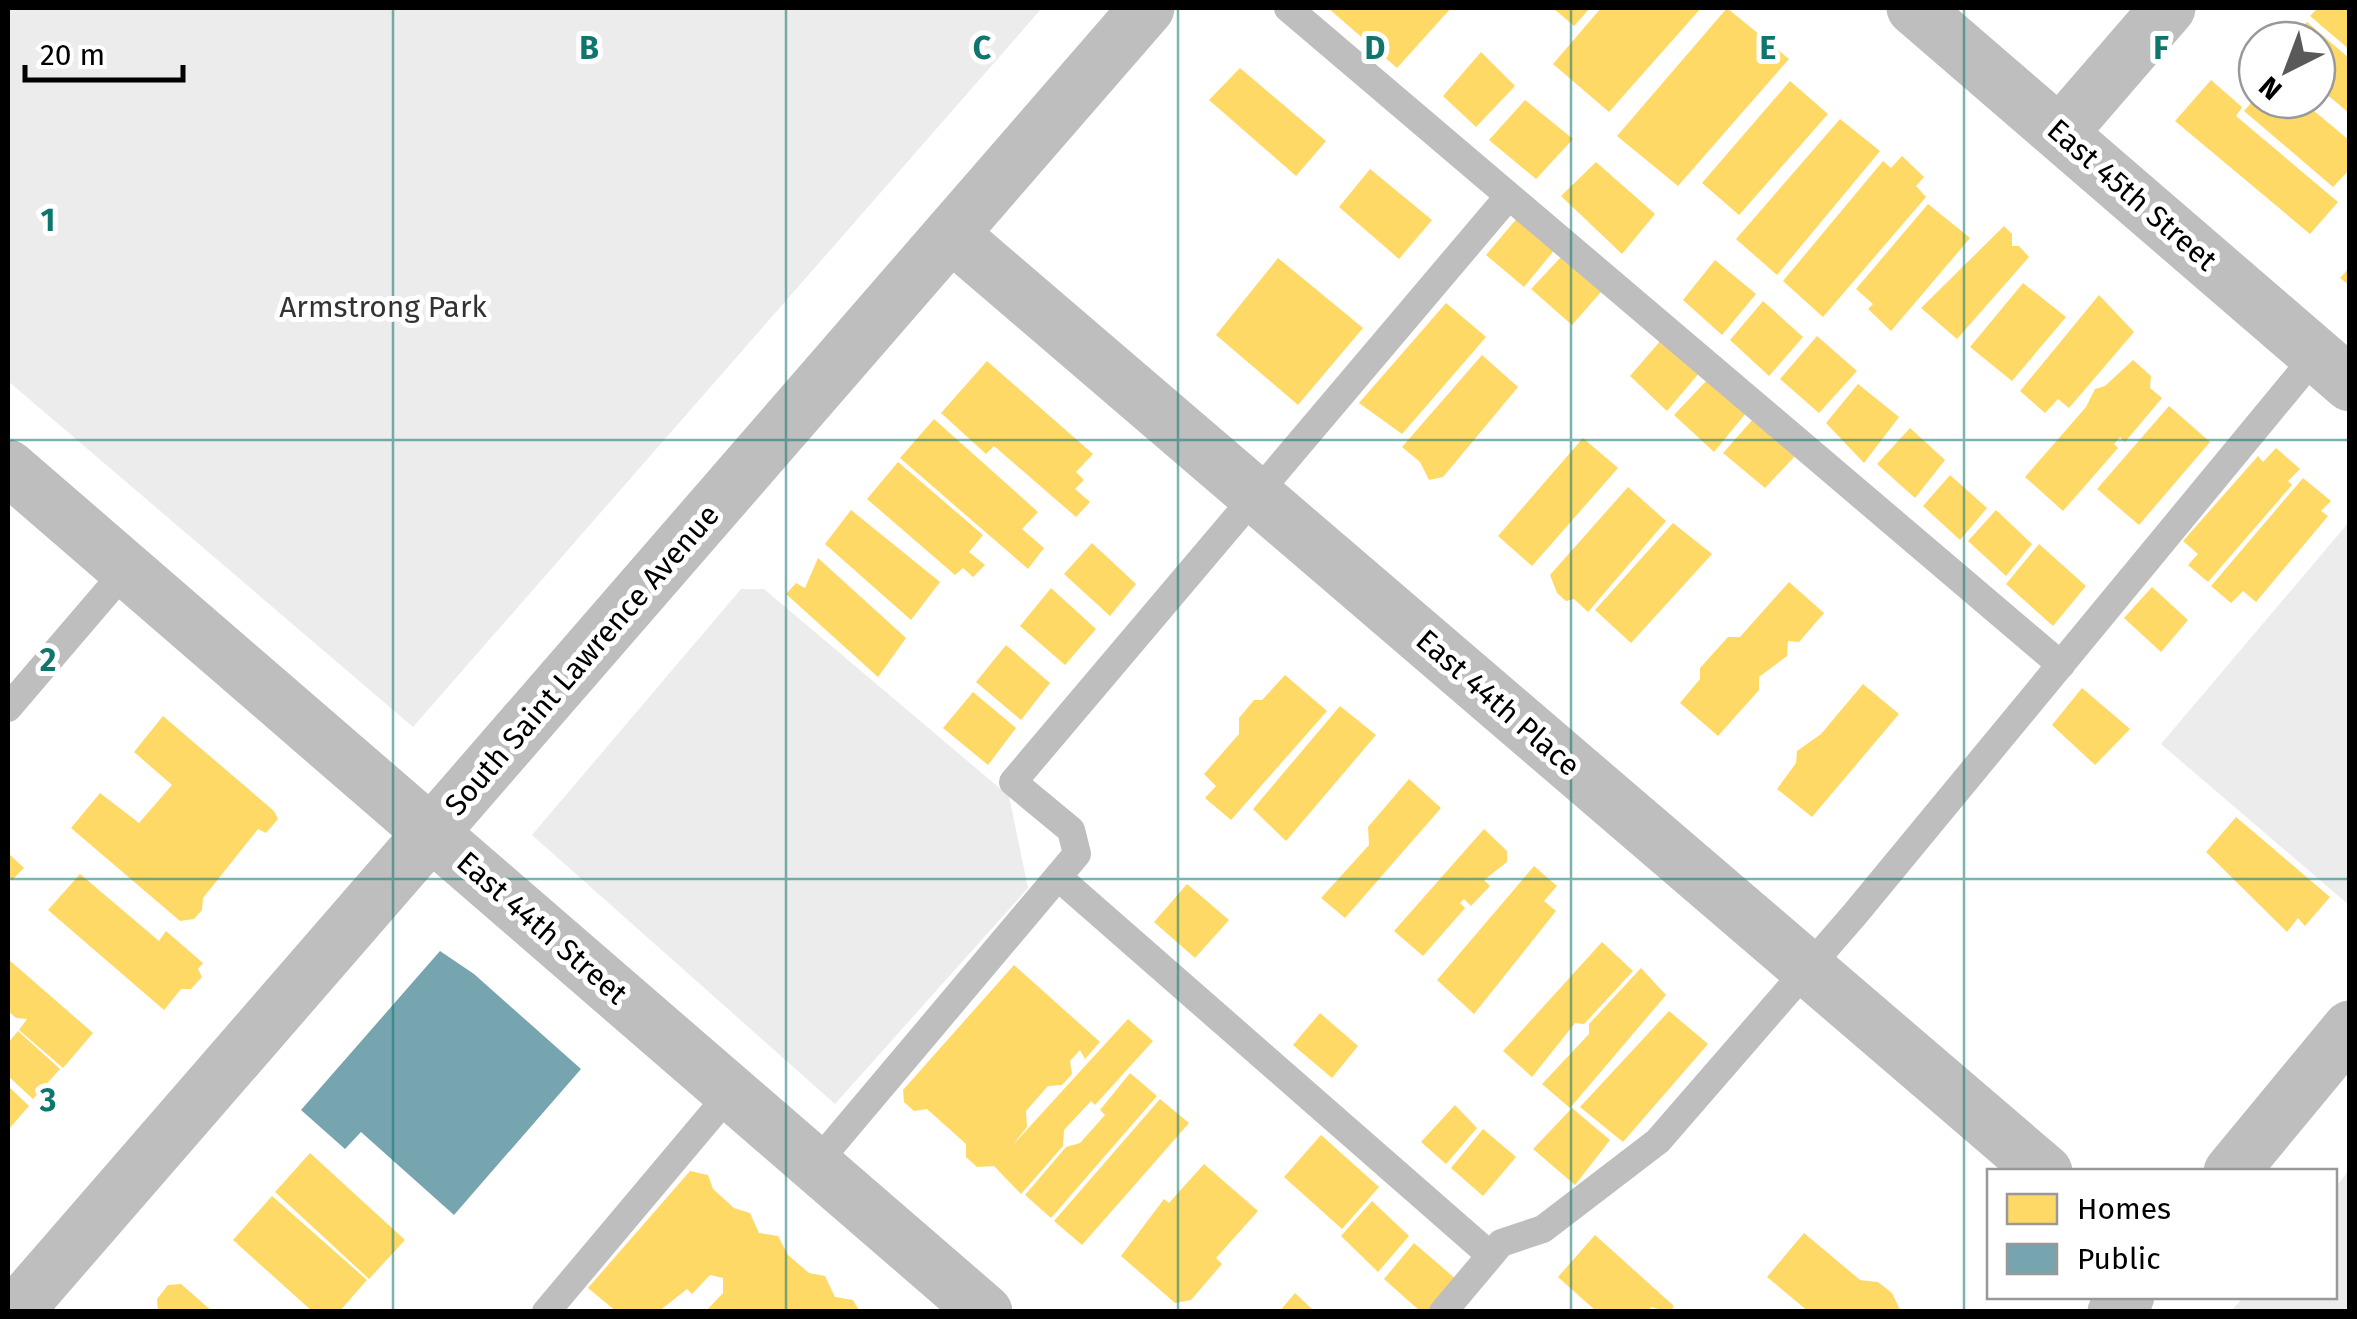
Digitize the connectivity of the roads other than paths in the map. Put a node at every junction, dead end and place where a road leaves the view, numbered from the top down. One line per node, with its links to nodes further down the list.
1 (1148, 8): 7 (street, South Saint Lawrence Avenue)
2 (1288, 8): 6 (lane)
3 (1914, 8): 5 (street, East 45th Street)
4 (2168, 8): 5 (street)
5 (2060, 133): 8 (street, East 45th Street)
6 (1508, 198): 10 (lane); 12 (lane)
7 (951, 234): 10 (street, East 44th Place); 14 (street, South Saint Lawrence Avenue)
8 (2341, 376): 12 (lane)
9 (8, 467): 11 (street, East 44th Street)
10 (1256, 495): 15 (lane); 16 (street, East 44th Place)
11 (126, 570): 13 (lane); 14 (street, East 44th Street)
12 (2062, 665): 16 (lane)
13 (8, 708)
14 (432, 833): 18 (street, East 44th Street); 23 (street, South Saint Lawrence Avenue)
15 (1058, 877): 19 (lane); 22 (lane)
16 (1809, 969): 20 (street, East 44th Place); 22 (lane)
17 (2350, 1028): 21 (street)
18 (732, 1092): 19 (street, East 44th Street); 24 (lane)
19 (815, 1165): 25 (street, East 44th Street)
20 (2042, 1169)
21 (2233, 1169)
22 (1490, 1255): 26 (lane)
23 (16, 1312)
24 (546, 1312)
25 (985, 1312)
26 (1443, 1312)

